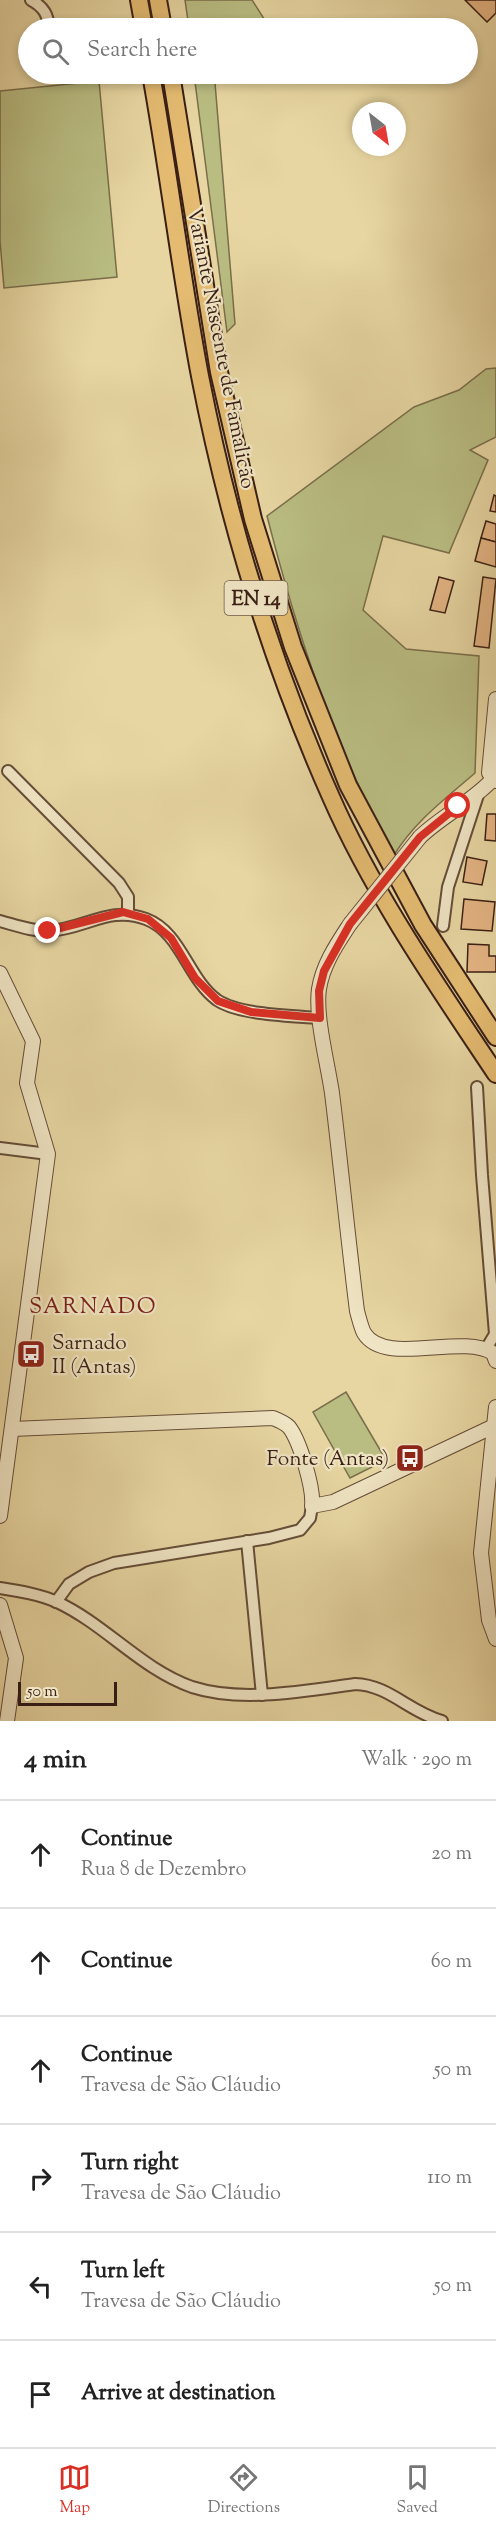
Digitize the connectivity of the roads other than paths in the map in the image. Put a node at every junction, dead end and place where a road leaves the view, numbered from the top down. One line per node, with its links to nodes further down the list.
1 (32, 0): 4 (street)
2 (139, 0): 5 (highway)
3 (158, 0): 6 (highway)
4 (48, 18)
5 (142, 18)
6 (161, 18)
7 (154, 84): 19 (highway, Variante Nascente de Famalicão / EN 14)
8 (173, 84): 18 (highway, Variante Nascente de Famalicão / EN 14)
9 (496, 699): 11 (street)
10 (8, 771): 13 (street)
11 (494, 780): 12 (street)
12 (478, 795): 15 (street); 17 (street, bridge)
13 (128, 914): 14 (street); 17 (street)
14 (0, 921)
15 (443, 926)
16 (0, 973): 22 (street)
17 (320, 1018): 23 (street)
18 (496, 1037)
19 (496, 1074)
20 (477, 1087): 23 (street)
21 (0, 1148): 22 (street)
22 (48, 1154): 27 (street)
23 (486, 1349): 24 (street)
24 (496, 1361)
25 (496, 1407): 26 (street)
26 (495, 1426): 29 (street); 35 (street)
27 (12, 1429): 28 (street); 29 (street)
28 (1, 1493): 30 (street)
29 (312, 1506): 31 (street)
30 (0, 1516)
31 (247, 1541): 33 (street); 36 (street)
32 (0, 1588): 33 (street)
33 (56, 1602): 36 (street)
34 (0, 1605): 37 (street)
35 (496, 1639)
36 (262, 1695): 38 (street)
37 (7, 1721)
38 (441, 1721)

